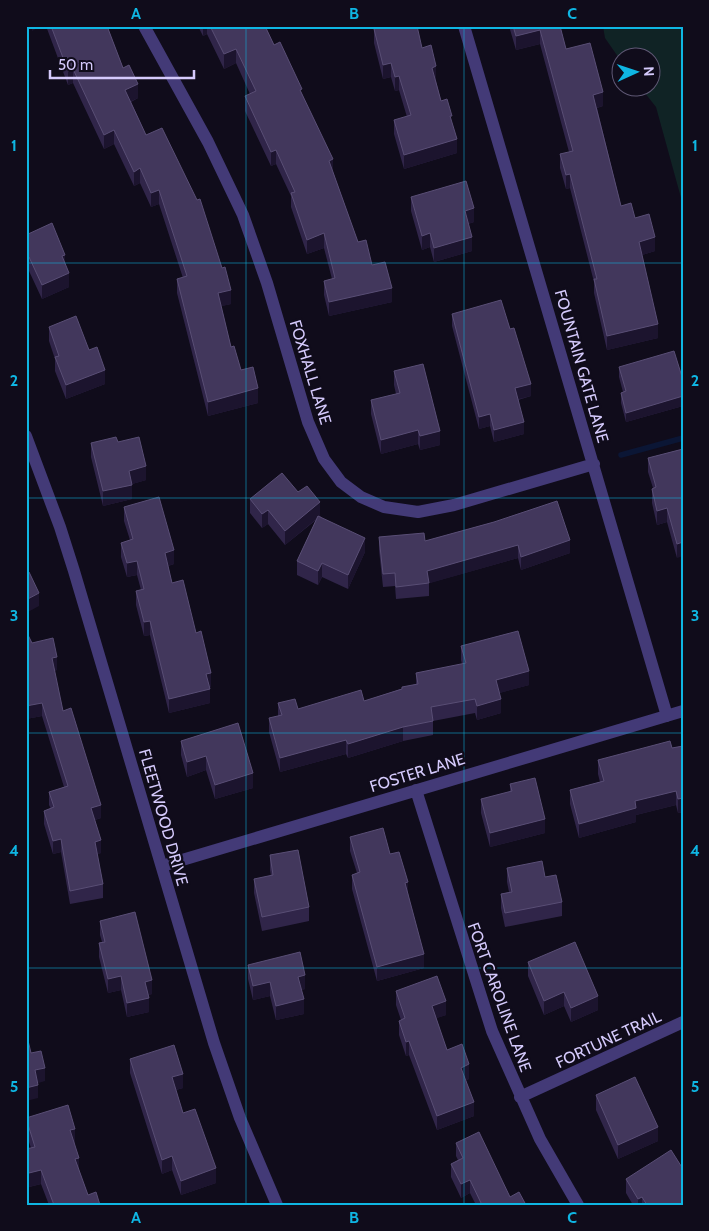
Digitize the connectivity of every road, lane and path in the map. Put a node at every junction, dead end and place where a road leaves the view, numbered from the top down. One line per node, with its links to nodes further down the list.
1 (144, 26): 4 (street, FOXHALL LANE)
2 (464, 26): 4 (street, FOUNTAIN GATE LANE)
3 (26, 436): 8 (street, FLEETWOOD DRIVE)
4 (594, 464): 6 (street, FOUNTAIN GATE LANE)
5 (683, 711): 6 (street, FOSTER LANE)
6 (667, 716): 7 (street, FOSTER LANE)
7 (416, 790): 8 (street, FOSTER LANE); 10 (street, FORT CAROLINE LANE)
8 (162, 866): 11 (street, FLEETWOOD DRIVE)
9 (683, 1022): 10 (street, FORTUNE TRAIL)
10 (520, 1097): 12 (street, FORT CAROLINE LANE)
11 (277, 1205)
12 (578, 1205)

